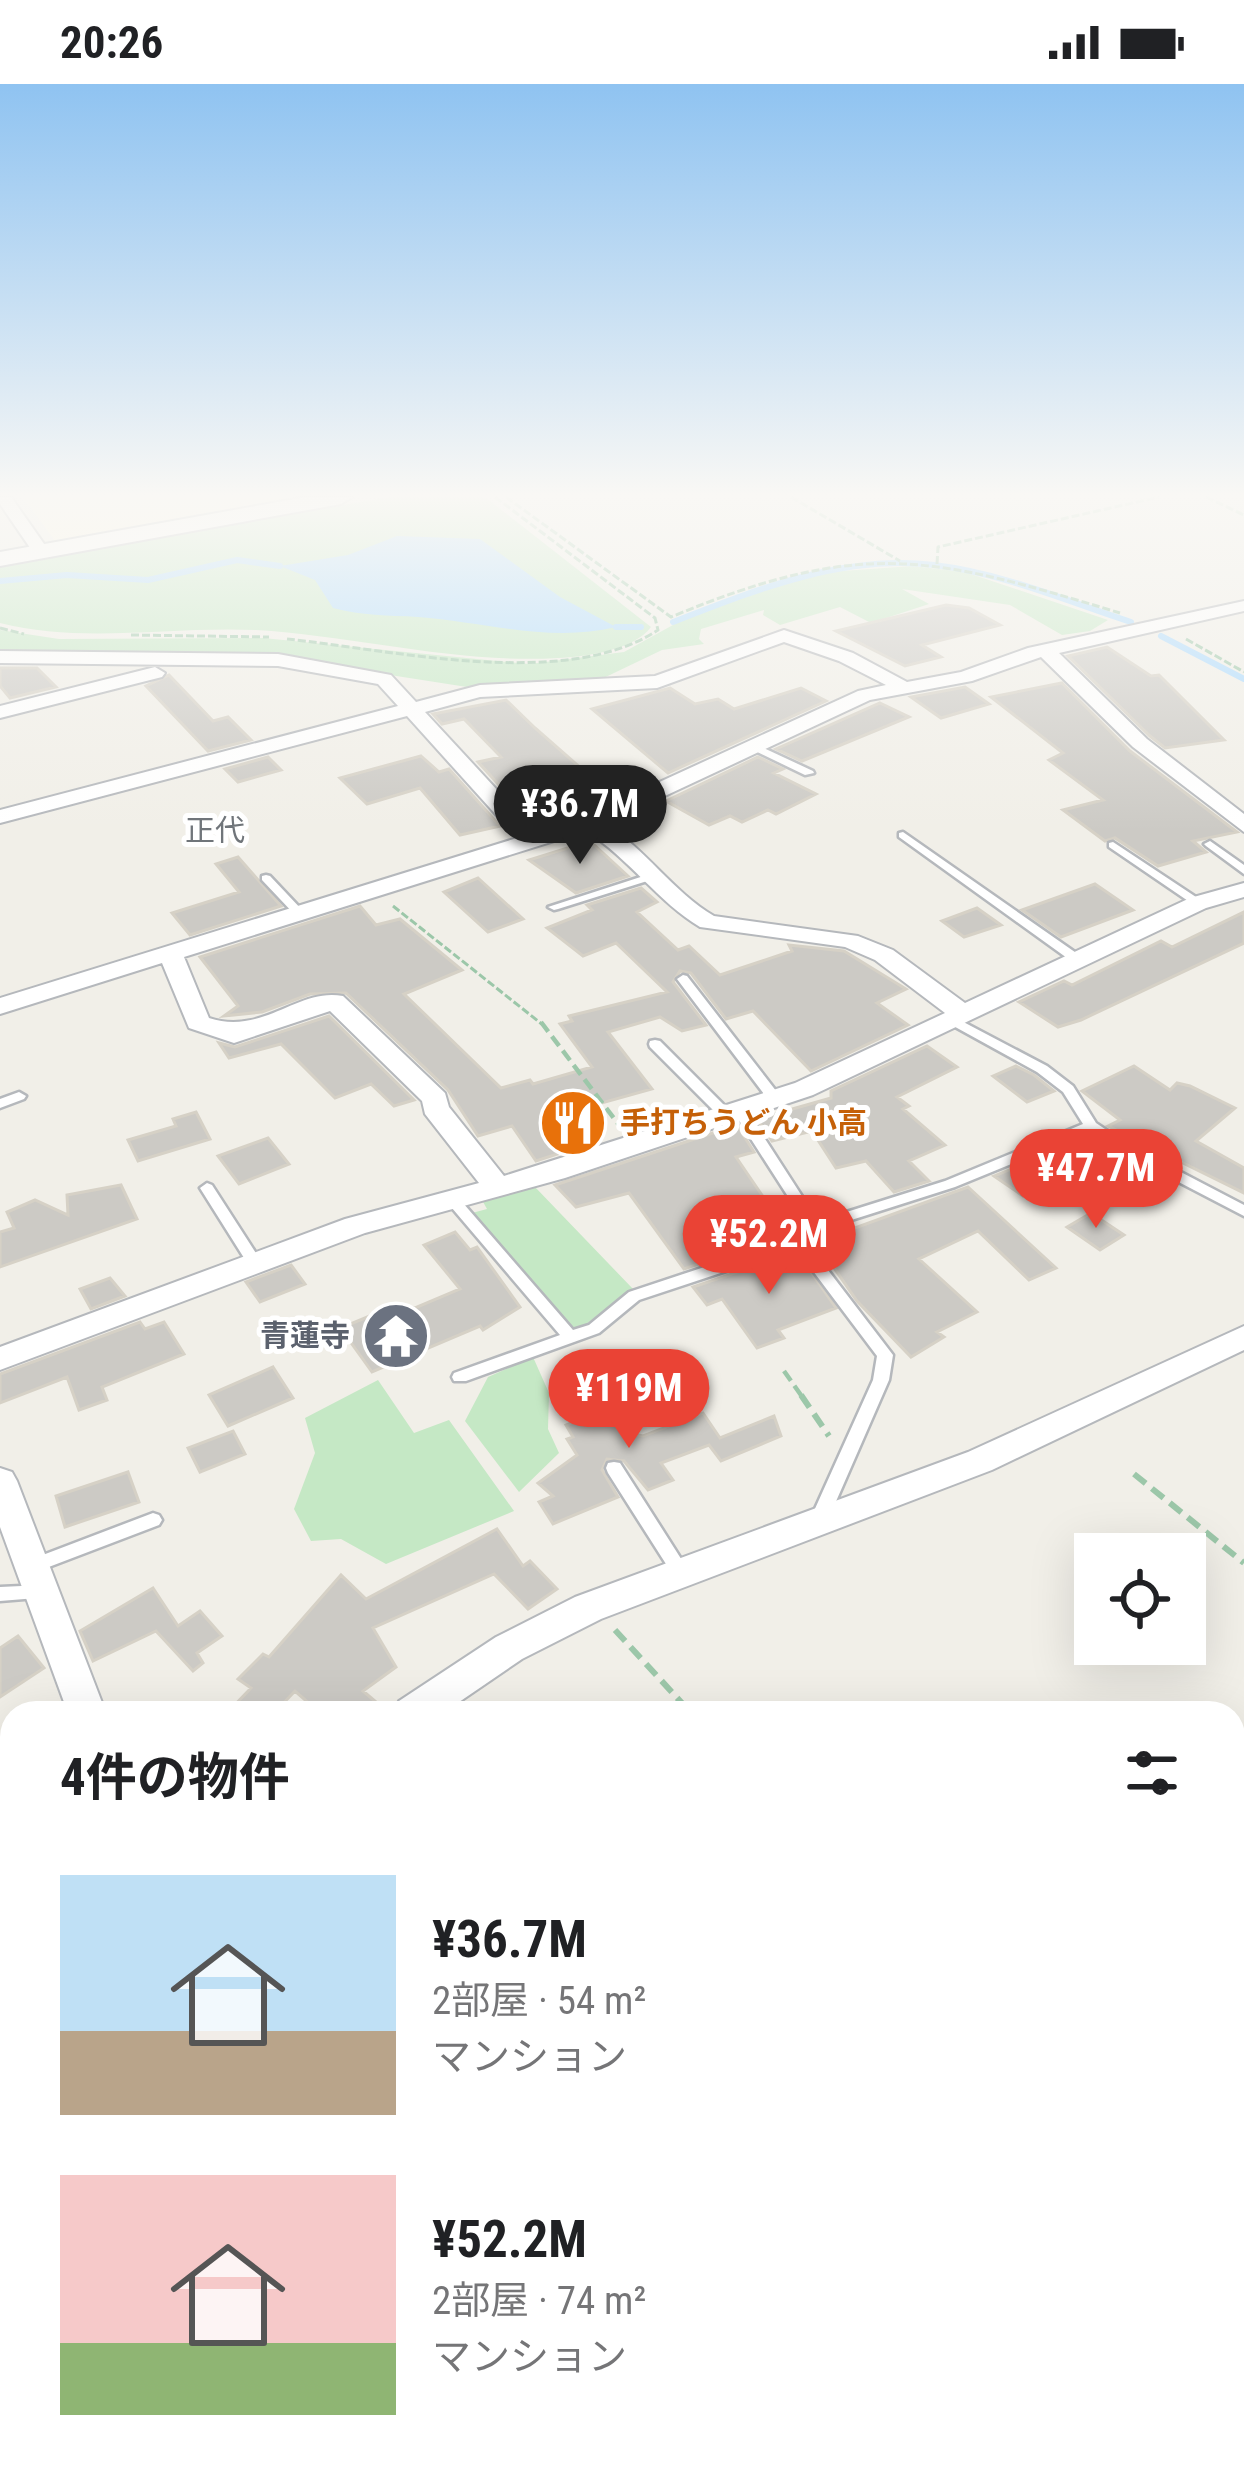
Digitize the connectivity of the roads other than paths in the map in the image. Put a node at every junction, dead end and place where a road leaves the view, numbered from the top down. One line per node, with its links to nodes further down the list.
1 (1234, 608): 2 (street)
2 (1045, 650): 5 (street); 12 (street)
3 (0, 658): 4 (street)
4 (208, 659): 6 (street); 7 (street)
5 (903, 687): 6 (street); 8 (street)
6 (412, 708): 10 (street); 14 (street)
7 (0, 712)
8 (753, 746): 9 (lane); 11 (street)
9 (809, 773)
10 (0, 817)
11 (589, 823): 14 (street); 18 (street)
12 (1244, 825)
13 (903, 835): 25 (lane)
14 (532, 841): 23 (street)
15 (1210, 844): 17 (lane)
16 (1113, 845): 21 (lane)
17 (1244, 871)
18 (656, 875): 22 (lane); 28 (street)
19 (266, 878): 23 (lane)
20 (1244, 890): 21 (street)
21 (1198, 902): 25 (street)
22 (554, 907)
23 (300, 914): 24 (street)
24 (170, 953): 27 (street); 36 (street)
25 (1078, 960): 28 (street)
26 (683, 979): 31 (lane)
27 (0, 1006)
28 (958, 1017): 31 (street); 34 (lane)
29 (655, 1044): 33 (lane)
30 (19, 1096): 32 (lane)
31 (776, 1099): 33 (street)
32 (0, 1104)
33 (733, 1113): 36 (street); 39 (lane)
34 (1090, 1126): 38 (lane); 39 (lane)
35 (207, 1187): 40 (lane)
36 (497, 1187): 37 (street)
37 (451, 1198): 40 (street); 41 (lane)
38 (1244, 1210)
39 (809, 1233): 41 (lane); 48 (lane)
40 (256, 1265): 43 (street)
41 (570, 1337): 44 (lane)
42 (1244, 1337): 48 (street)
43 (0, 1359)
44 (460, 1377)
45 (614, 1468): 49 (lane)
46 (0, 1481): 50 (street)
47 (153, 1520): 50 (lane)
48 (817, 1524): 49 (street)
49 (679, 1570): 53 (street)
50 (38, 1579): 51 (lane); 52 (street)
51 (0, 1594)
52 (84, 1701)
53 (430, 1701)

